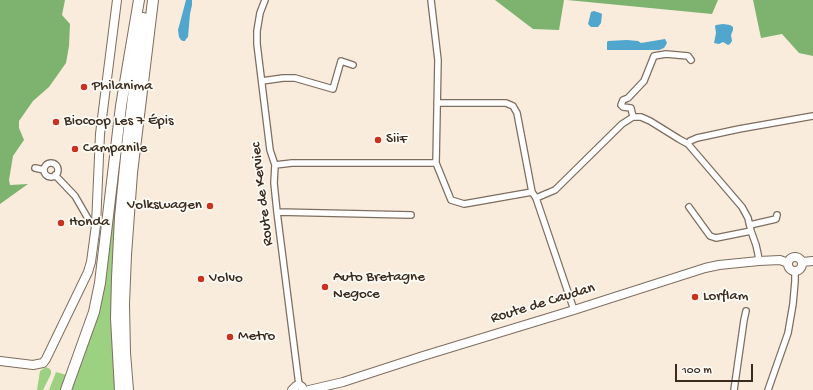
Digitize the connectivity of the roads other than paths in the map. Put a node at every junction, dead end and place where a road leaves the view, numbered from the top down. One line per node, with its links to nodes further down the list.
1 (117, 0): 26 (street)
2 (139, 0): 35 (highway)
3 (145, 0): 40 (highway)
4 (153, 0): 18 (highway)
5 (265, 0): 9 (street, Route de Kerviec)
6 (430, 0): 10 (street)
7 (691, 60): 12 (street)
8 (353, 65): 9 (street)
9 (262, 81): 15 (street, Route de Kerviec)
10 (437, 103): 14 (street); 20 (street)
11 (813, 116): 13 (street)
12 (633, 117): 13 (street); 21 (street)
13 (688, 144): 27 (street)
14 (436, 162): 15 (street); 20 (street)
15 (275, 166): 23 (street, Route de Kerviec)
16 (35, 168): 17 (street)
17 (44, 170): 19 (street); 19 (street)
18 (132, 173): 41 (highway); 42 (highway)
19 (55, 175): 26 (street)
20 (532, 192): 21 (street)
21 (536, 198): 33 (street)
22 (689, 207): 27 (street)
23 (277, 212): 24 (street); 37 (street, Route de Kerviec)
24 (411, 215)
25 (777, 215): 27 (street)
26 (96, 226): 36 (street)
27 (751, 228): 28 (street)
28 (759, 261): 31 (street, Route de Caudan); 33 (street, Route de Caudan)
29 (813, 261): 30 (street, Route de Caudan)
30 (802, 262): 31 (street, Route de Caudan); 32 (street)
31 (788, 263): 32 (street)
32 (795, 272): 45 (street)
33 (574, 310): 43 (street, Route de Caudan)
34 (746, 311): 44 (street)
35 (80, 352): 38 (highway); 39 (highway)
36 (1, 361)
37 (297, 389)
38 (66, 390)
39 (70, 390)
40 (120, 390)
41 (128, 390)
42 (133, 390)
43 (309, 390)
44 (734, 390)
45 (768, 390)

